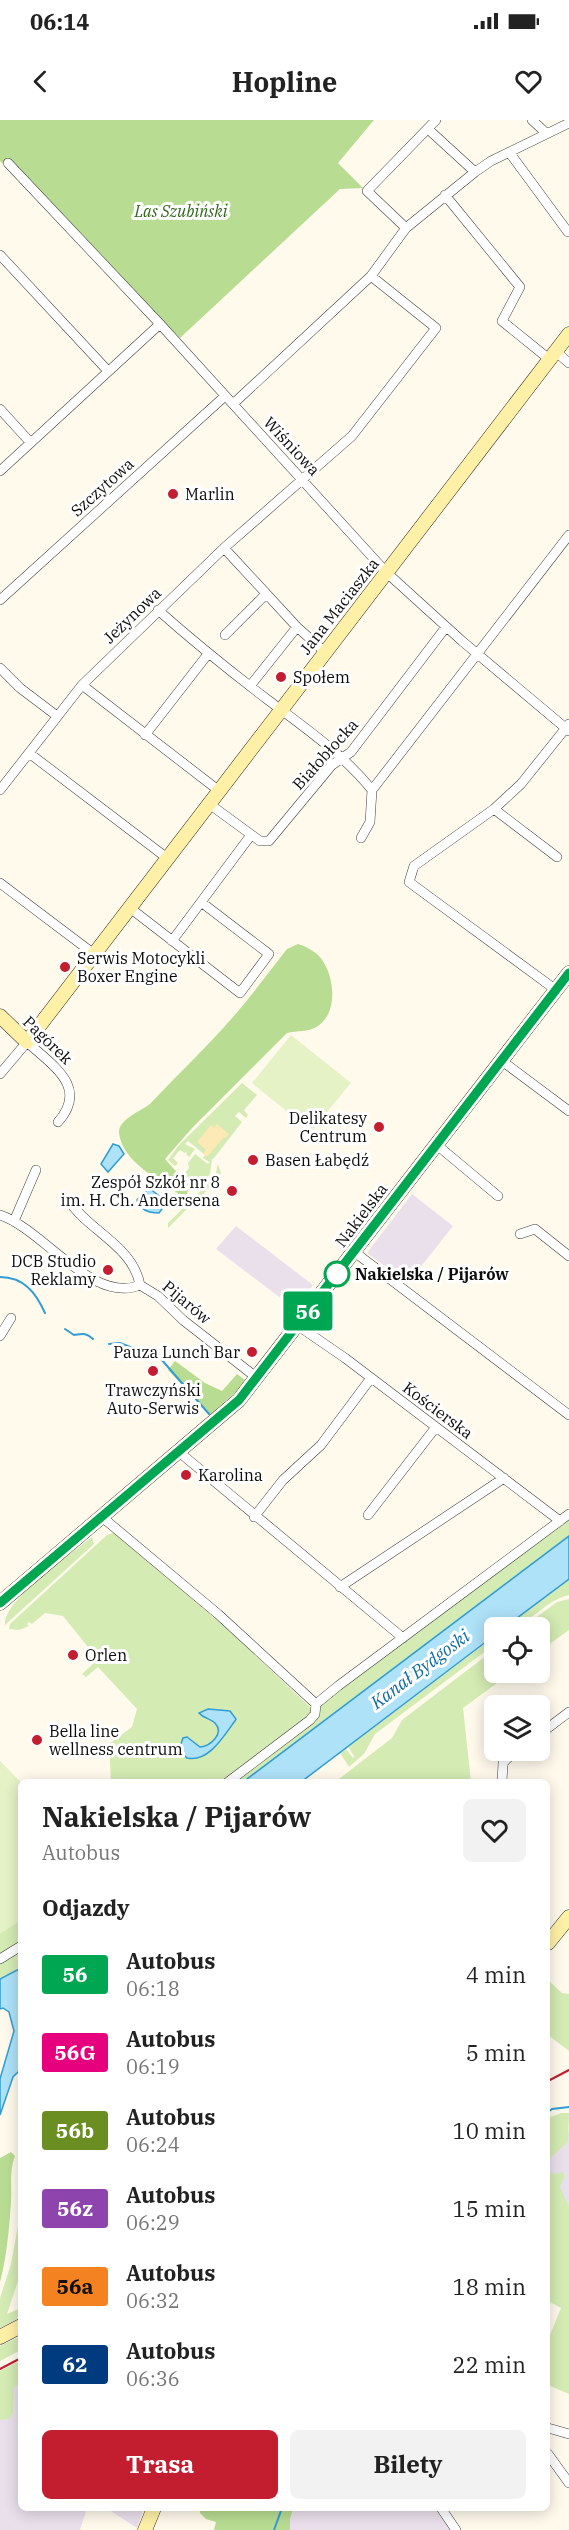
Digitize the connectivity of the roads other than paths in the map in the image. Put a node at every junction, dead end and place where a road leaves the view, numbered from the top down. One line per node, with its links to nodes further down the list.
1 (436, 120): 4 (street)
2 (532, 120): 5 (street)
3 (569, 123): 5 (street)
4 (428, 129): 8 (street); 10 (street)
5 (546, 133): 6 (street)
6 (509, 152): 8 (street); 11 (street)
7 (8, 163): 14 (street, Wiśniowa)
8 (475, 172): 9 (street)
9 (445, 195): 10 (street); 16 (street)
10 (406, 228): 13 (street)
11 (568, 232)
12 (0, 255): 18 (street)
13 (371, 276): 20 (street); 24 (street, Jeżynowa)
14 (160, 324): 18 (street); 19 (street, Wiśniowa)
15 (569, 333): 16 (street, Jana Maciaszka)
16 (552, 355): 17 (street); 27 (street, Jana Maciaszka)
17 (569, 363)
18 (108, 371): 22 (street)
19 (225, 396): 20 (street, Wiśniowa); 29 (street, Szczytowa)
20 (233, 404): 24 (street, Wiśniowa)
21 (0, 409): 22 (street)
22 (30, 442): 23 (street)
23 (0, 471)
24 (303, 480): 26 (street, Jeżynowa); 27 (street, Wiśniowa)
25 (569, 535): 36 (street)
26 (224, 548): 28 (street); 30 (street, Jeżynowa)
27 (386, 572): 32 (street, Wiśniowa); 34 (street, Jana Maciaszka)
28 (266, 594): 31 (street); 33 (street)
29 (0, 600)
30 (158, 610): 35 (street); 38 (street, Jeżynowa)
31 (297, 627): 34 (street); 39 (street)
32 (446, 627): 36 (street, Wiśniowa); 45 (street, Białobłocka)
33 (225, 634)
34 (325, 652): 40 (street, Jana Maciaszka)
35 (208, 654): 39 (street); 43 (street)
36 (477, 654): 42 (street, Wiśniowa); 46 (street)
37 (0, 668): 41 (street)
38 (82, 685): 41 (street, Jeżynowa); 43 (street)
39 (250, 686): 40 (street)
40 (280, 709): 45 (street); 48 (street, Jana Maciaszka)
41 (57, 716): 44 (street, Jeżynowa)
42 (568, 728): 50 (street)
43 (145, 735): 48 (street)
44 (29, 753): 47 (street, Jeżynowa); 54 (street)
45 (342, 759): 46 (street); 51 (street, Białobłocka)
46 (372, 789): 52 (street)
47 (0, 790)
48 (218, 790): 49 (street, Jana Maciaszka)
49 (208, 803): 51 (street); 54 (street, Jana Maciaszka)
50 (494, 809): 53 (street); 61 (street)
51 (251, 835): 56 (street)
52 (362, 838)
53 (557, 857)
54 (167, 858): 57 (street, Jana Maciaszka)
55 (0, 883): 59 (street)
56 (201, 902): 58 (street); 58 (street)
57 (130, 908): 58 (street); 59 (street, Jana Maciaszka)
58 (172, 941)
59 (94, 954): 63 (street, Jana Maciaszka)
60 (569, 973): 61 (street, Nakielska)
61 (556, 990): 64 (street, Nakielska)
62 (0, 1017): 63 (street, Pagórek)
63 (27, 1042): 65 (street); 67 (street, Pagórek)
64 (502, 1060): 66 (street); 68 (street, Nakielska)
65 (0, 1074)
66 (569, 1111)
67 (58, 1122)
68 (437, 1145): 70 (street); 75 (street, Nakielska)
69 (36, 1170): 73 (street)
70 (498, 1196)
71 (69, 1201): 77 (street)
72 (0, 1215): 73 (street, Pijarów)
73 (14, 1221): 77 (street, Pijarów)
74 (520, 1234): 76 (street)
75 (355, 1251): 79 (street, Nakielska); 83 (street)
76 (569, 1256)
77 (140, 1285): 81 (street, Pijarów)
78 (11, 1318): 80 (street)
79 (297, 1325): 81 (street, Nakielska); 82 (street, Kościerska)
80 (0, 1336)
81 (257, 1378): 85 (street, Nakielska)
82 (371, 1378): 84 (street, Kościerska); 90 (street)
83 (569, 1415)
84 (436, 1427): 86 (street, Kościerska); 88 (street)
85 (179, 1452): 89 (street, Nakielska); 90 (street)
86 (504, 1478): 91 (street, Kościerska); 92 (street)
87 (569, 1514): 91 (street)
88 (368, 1515)
89 (102, 1517): 93 (street, Nakielska); 95 (street)
90 (254, 1517): 92 (street)
91 (560, 1521): 94 (street)
92 (340, 1587): 94 (street)
93 (0, 1603)
94 (403, 1638): 95 (street)
95 (316, 1704): 99 (street)
96 (569, 1712): 97 (street)
97 (550, 1726)
98 (505, 1761): 100 (street)
99 (232, 1779)
100 (502, 1779)
101 (569, 1917): 102 (street)
102 (550, 1941)
103 (18, 1948): 104 (street)
104 (0, 1959)
105 (18, 2328): 106 (street)
106 (0, 2337)
107 (550, 2429): 108 (street)
108 (569, 2434)
109 (550, 2457): 110 (street)
110 (569, 2483)
111 (153, 2511): 113 (street)
112 (443, 2511): 114 (street)
113 (145, 2530)
114 (456, 2530)

